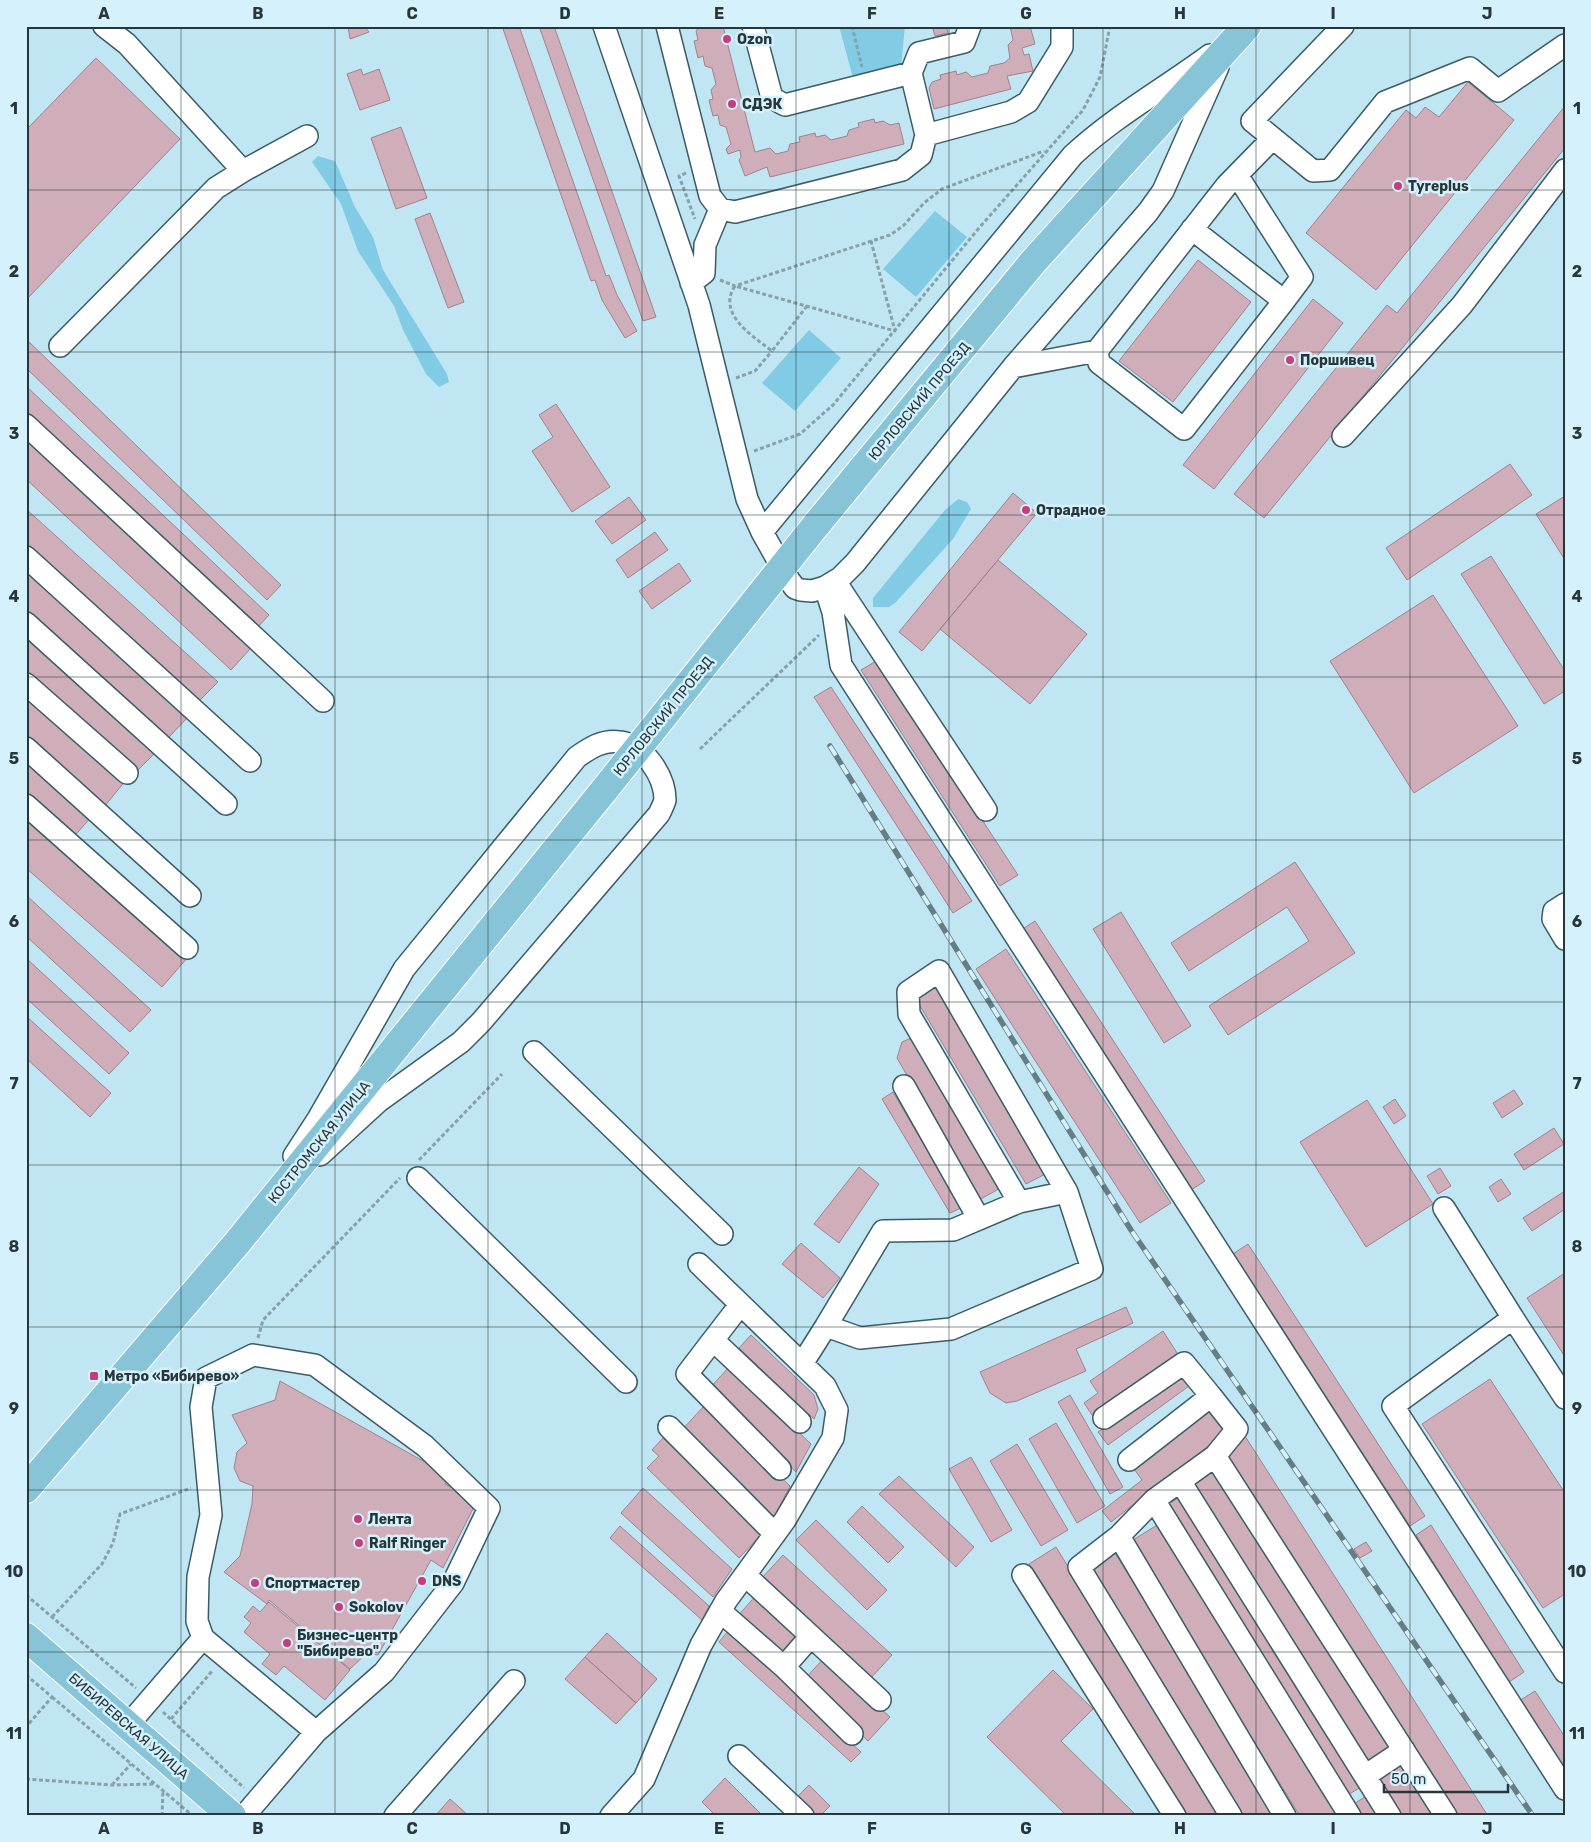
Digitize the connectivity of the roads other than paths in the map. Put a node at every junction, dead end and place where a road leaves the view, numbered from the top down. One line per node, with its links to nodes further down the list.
1 (104, 26): 15 (street)
2 (604, 26): 19 (street)
3 (668, 26): 17 (street)
4 (754, 26): 10 (street)
5 (970, 26): 10 (street)
6 (1062, 26): 11 (street)
7 (1343, 26): 13 (street)
8 (1240, 34): 23 (street); 26 (street); 35 (main road, ЮРЛОВСКИЙ ПРОЕЗД, bridge)
9 (1565, 45): 13 (street)
10 (911, 74): 11 (street)
11 (926, 135): 17 (street)
12 (307, 136): 15 (street)
13 (1273, 138): 16 (street)
14 (1565, 170): 25 (street)
15 (243, 171): 21 (street)
16 (1237, 175): 18 (street); 20 (street)
17 (720, 209): 19 (street)
18 (1192, 229): 20 (street); 22 (street)
19 (698, 278): 26 (street)
20 (1284, 301): 22 (street)
21 (60, 346)
22 (1097, 351): 23 (street)
23 (1013, 367): 28 (street)
24 (26, 425): 31 (street)
25 (1343, 436)
26 (762, 532): 28 (street)
27 (26, 557): 33 (street)
28 (830, 584): 38 (street); 89 (street)
29 (26, 623): 36 (street)
30 (26, 684): 34 (street)
31 (322, 701)
32 (26, 748): 39 (street)
33 (250, 761)
34 (127, 773)
35 (604, 789): 47 (main road, КОСТРОМСКАЯ УЛИЦА)
36 (226, 804)
37 (26, 806): 42 (street)
38 (986, 810)
39 (190, 896)
40 (1565, 904): 41 (street)
41 (1565, 939)
42 (187, 948)
43 (534, 1052): 51 (street)
44 (904, 1086): 50 (street)
45 (413, 1172): 59 (street)
46 (1067, 1192): 48 (street); 48 (street); 56 (street)
47 (274, 1198): 52 (main road, КОСТРОМСКАЯ УЛИЦА); 52 (street)
48 (1019, 1202): 50 (street)
49 (1444, 1208): 55 (street)
50 (979, 1219): 56 (street)
51 (722, 1234)
52 (237, 1243): 69 (main road, КОСТРОМСКАЯ УЛИЦА)
53 (699, 1264): 54 (street)
54 (740, 1305): 57 (street); 58 (street)
55 (1513, 1318): 61 (street); 80 (street)
56 (826, 1326): 58 (street)
57 (713, 1340): 63 (street); 67 (street)
58 (802, 1364): 71 (street)
59 (626, 1382)
60 (1211, 1396): 62 (street); 65 (street); 66 (street)
61 (1565, 1398)
62 (1104, 1418)
63 (800, 1422)
64 (669, 1428): 71 (street)
65 (1216, 1456): 68 (street); 86 (street)
66 (1129, 1460)
67 (780, 1469)
68 (1180, 1481): 70 (street); 88 (street)
69 (26, 1489)
70 (1154, 1500): 72 (street); 91 (street)
71 (775, 1534): 73 (street)
72 (1119, 1536): 97 (street); 98 (street)
73 (745, 1575): 75 (street); 76 (street)
74 (1023, 1575): 96 (street)
75 (720, 1611): 79 (street); 94 (street)
76 (811, 1636): 79 (street); 82 (street)
77 (26, 1637): 83 (main road, БИБИРЕВСКАЯ УЛИЦА)
78 (203, 1638): 83 (street); 84 (street); 84 (street)
79 (784, 1668): 85 (street)
80 (1565, 1672)
81 (514, 1681): 93 (street)
82 (880, 1700)
83 (128, 1725): 92 (main road, БИБИРЕВСКАЯ УЛИЦА)
84 (316, 1732): 90 (street)
85 (852, 1734)
86 (1404, 1750): 88 (street); 100 (street)
87 (739, 1756): 95 (street)
88 (1369, 1782): 91 (street); 99 (street)
89 (1565, 1789)
90 (250, 1808)
91 (1347, 1811)
92 (232, 1816)
93 (394, 1816)
94 (610, 1816)
95 (803, 1816)
96 (1175, 1816)
97 (1231, 1816)
98 (1285, 1816)
99 (1390, 1816)
100 (1446, 1816)

